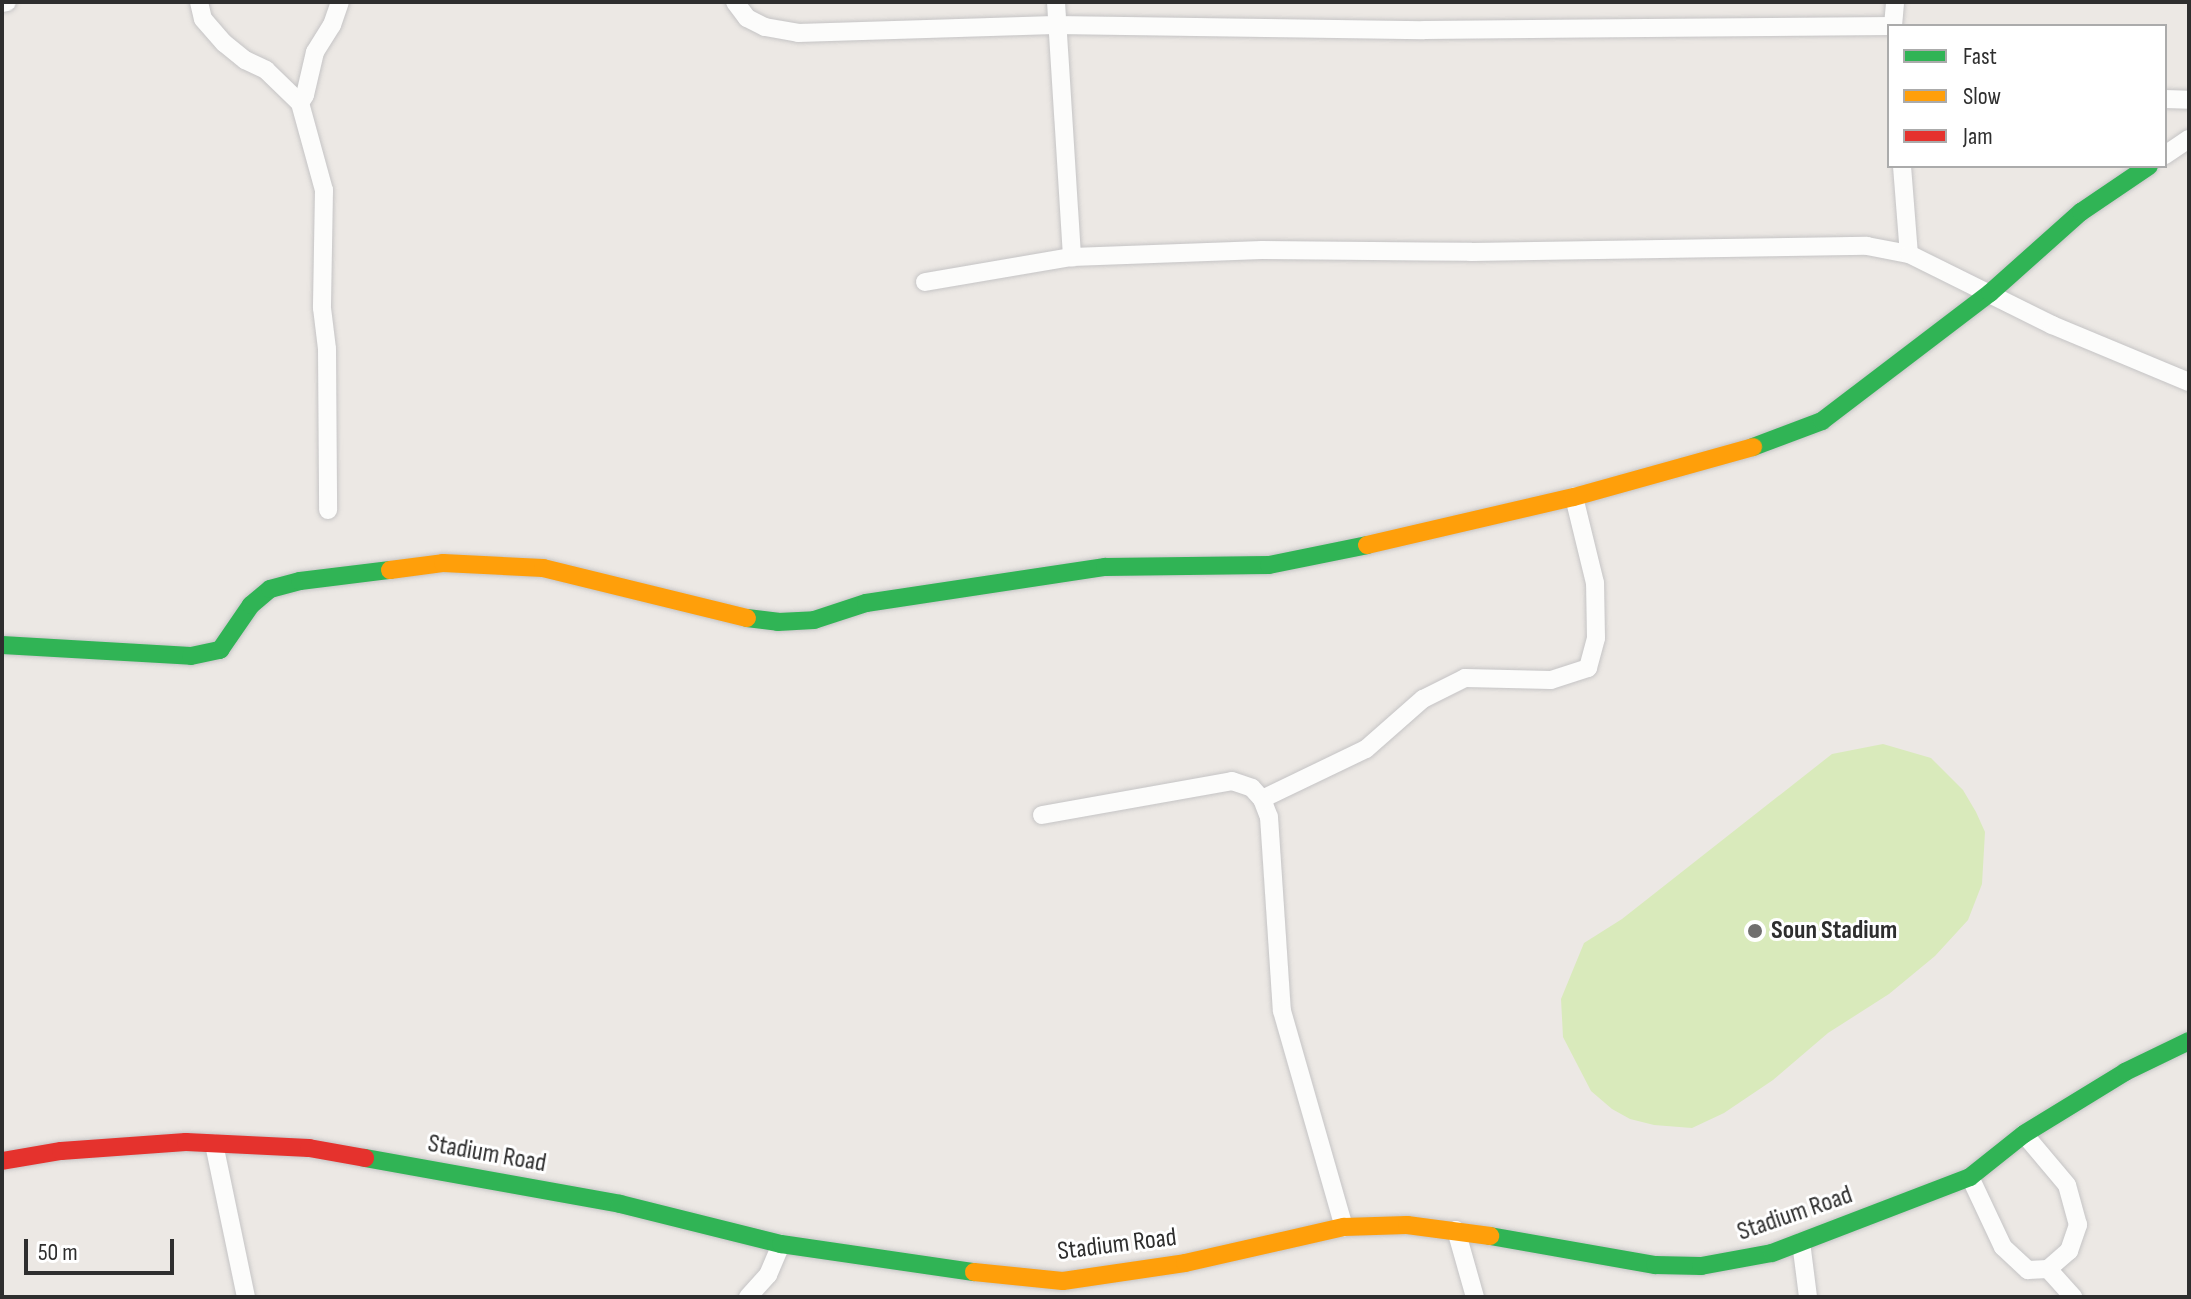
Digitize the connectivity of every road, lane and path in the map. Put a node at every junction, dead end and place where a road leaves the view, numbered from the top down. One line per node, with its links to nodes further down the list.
1 (199, 2): 10 (street)
2 (340, 2): 10 (street)
3 (735, 2): 7 (street)
4 (1056, 2): 7 (street)
5 (1895, 2): 6 (street)
6 (1893, 24)
7 (1055, 25): 8 (street); 17 (street)
8 (1887, 26)
9 (2167, 100): 11 (street)
10 (300, 103): 22 (street)
11 (2188, 106)
12 (2189, 139): 13 (street)
13 (2167, 154)
14 (1902, 168): 16 (street)
15 (2146, 168): 19 (street)
16 (1909, 254): 17 (street); 19 (street)
17 (1072, 257): 18 (street)
18 (925, 282)
19 (1990, 293): 20 (street); 21 (street)
20 (2189, 382)
21 (1574, 497): 23 (street); 24 (street)
22 (328, 510)
23 (2, 645)
24 (1262, 799): 25 (street); 31 (street)
25 (1042, 815)
26 (2189, 1041): 27 (street, Stadium Road)
27 (2024, 1134): 30 (street, Stadium Road); 35 (street)
28 (214, 1144): 29 (street, Stadium Road); 34 (street, Stadium Road); 36 (street)
29 (2, 1161)
30 (1970, 1177): 33 (street, Stadium Road); 35 (street)
31 (1344, 1227): 32 (street, Stadium Road); 34 (street, Stadium Road)
32 (1456, 1230): 33 (street, Stadium Road); 38 (street)
33 (1801, 1242): 39 (street)
34 (781, 1244): 37 (street)
35 (2048, 1269): 40 (street)
36 (246, 1297)
37 (748, 1297)
38 (1475, 1297)
39 (1808, 1297)
40 (2073, 1297)

